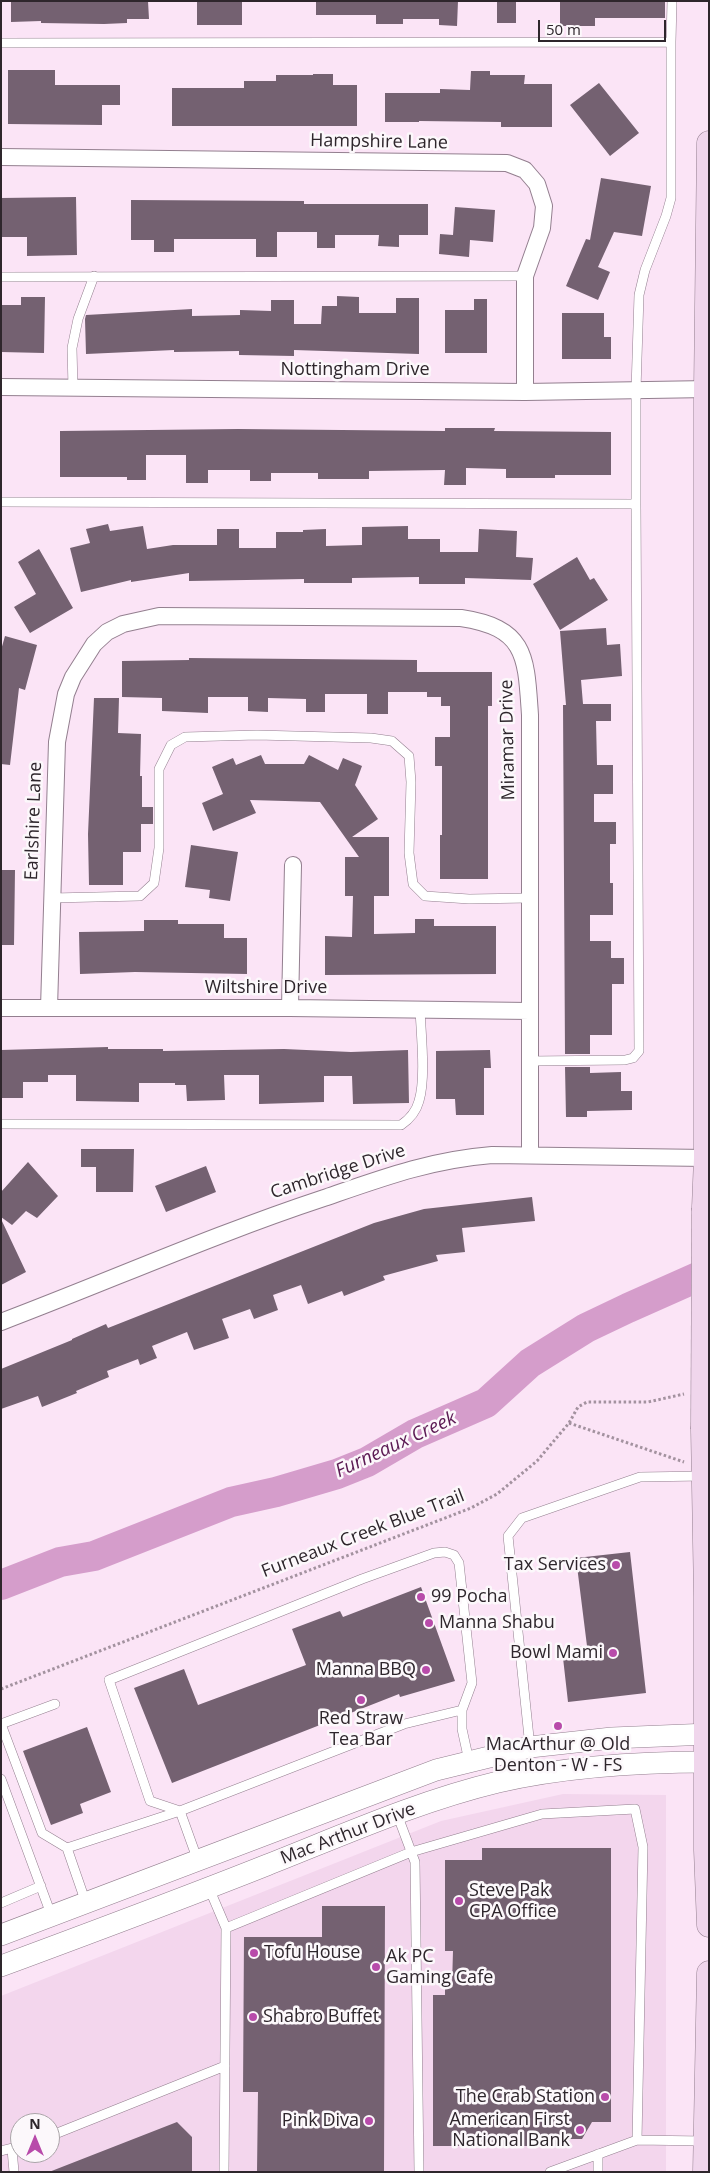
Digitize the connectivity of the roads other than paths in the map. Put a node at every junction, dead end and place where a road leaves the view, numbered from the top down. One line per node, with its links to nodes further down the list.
1 (672, 1): 2 (lane)
2 (671, 42): 3 (lane); 12 (lane)
3 (1, 43)
4 (709, 144): 11 (main road)
5 (1, 157): 7 (street, Hampshire Lane)
6 (94, 276): 7 (lane); 8 (lane); 10 (lane)
7 (525, 276): 13 (street, Hampshire Lane)
8 (1, 277)
9 (1, 387): 10 (street, Nottingham Drive)
10 (73, 388): 13 (street, Nottingham Drive)
11 (708, 389): 12 (street, Nottingham Drive); 20 (main road)
12 (636, 390): 13 (street, Nottingham Drive); 15 (lane)
13 (525, 392)
14 (1, 502): 15 (lane)
15 (636, 504): 26 (lane)
16 (94, 644): 18 (street, Earlshire Lane); 19 (street, Miramar Drive)
17 (293, 865): 23 (street)
18 (52, 898): 19 (lane); 22 (street, Earlshire Lane)
19 (529, 898): 25 (street, Miramar Drive)
20 (708, 956): 29 (main road)
21 (1, 1008): 22 (street, Wiltshire Drive)
22 (49, 1008): 23 (street, Wiltshire Drive)
23 (290, 1008): 24 (street, Wiltshire Drive)
24 (420, 1010): 25 (street, Wiltshire Drive); 27 (lane)
25 (530, 1011): 26 (street, Miramar Drive)
26 (530, 1061): 28 (street, Miramar Drive)
27 (1, 1124)
28 (530, 1155): 29 (street, Cambridge Drive); 30 (street, Cambridge Drive)
29 (706, 1158): 31 (main road, bridge)
30 (1, 1322)
31 (704, 1476): 34 (main road); 35 (lane)
32 (55, 1704): 41 (lane)
33 (462, 1710): 36 (lane); 39 (lane); 39 (lane)
34 (707, 1734): 35 (street, Mac Arthur Drive); 37 (main road)
35 (530, 1747): 36 (street, Mac Arthur Drive)
36 (469, 1761): 43 (street, Mac Arthur Drive)
37 (707, 1762): 40 (street, Mac Arthur Drive); 49 (main road)
38 (1, 1779): 44 (lane)
39 (180, 1811): 41 (lane); 43 (lane)
40 (397, 1814): 42 (lane); 45 (street, Mac Arthur Drive)
41 (67, 1848): 47 (lane)
42 (412, 1852): 50 (lane); 56 (lane); 60 (lane)
43 (198, 1861): 45 (street); 47 (street, Mac Arthur Drive)
44 (42, 1886): 46 (lane); 48 (lane)
45 (209, 1888): 50 (lane); 52 (street, Mac Arthur Drive)
46 (1, 1903)
47 (86, 1904): 48 (street, Mac Arthur Drive)
48 (52, 1917): 51 (street, Mac Arthur Drive)
49 (709, 1925)
50 (226, 1928): 54 (lane)
51 (1, 1936)
52 (1, 1966)
53 (709, 1973): 57 (main road)
54 (225, 2066): 55 (lane); 59 (lane)
55 (60, 2132)
56 (637, 2140): 57 (lane); 58 (lane)
57 (706, 2142): 63 (main road)
58 (598, 2154): 61 (lane); 62 (lane)
59 (224, 2172)
60 (419, 2172)
61 (550, 2172)
62 (598, 2172)
63 (705, 2172)

